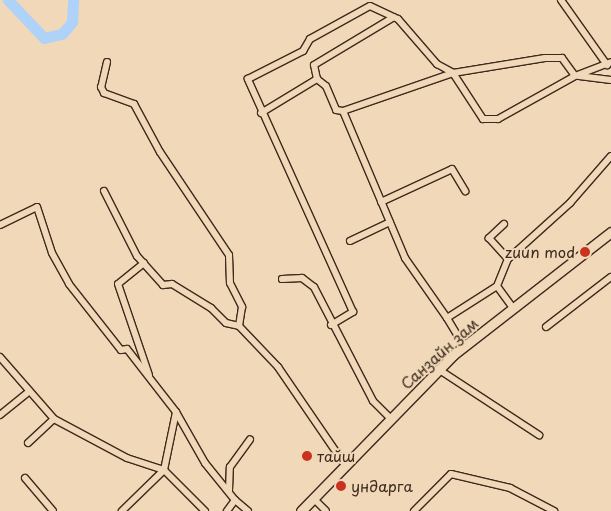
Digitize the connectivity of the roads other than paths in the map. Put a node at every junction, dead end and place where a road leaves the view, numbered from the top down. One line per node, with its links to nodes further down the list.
1 (561, 0): 4 (street)
2 (394, 17): 5 (street); 7 (street); 10 (street)
3 (107, 62): 28 (street)
4 (609, 64): 6 (street)
5 (453, 73): 6 (street); 6 (street); 9 (street)
6 (575, 76): 8 (street)
7 (317, 79): 9 (street); 10 (street)
8 (611, 80)
9 (343, 112): 14 (street)
10 (261, 113): 27 (street)
11 (611, 156): 20 (street)
12 (104, 191): 21 (street)
13 (465, 191): 14 (street)
14 (381, 202): 15 (street)
15 (390, 222): 19 (street); 26 (street)
16 (504, 224): 20 (street)
17 (0, 225): 33 (street)
18 (611, 232): 25 (main road, Санзайн зам)
19 (350, 241)
20 (508, 259): 24 (street)
21 (144, 264): 28 (street); 33 (street)
22 (611, 277): 29 (street)
23 (282, 279): 27 (street)
24 (497, 286): 25 (street); 26 (street)
25 (513, 308): 30 (main road, Санзайн зам)
26 (446, 318): 30 (street)
27 (330, 325): 38 (street)
28 (239, 326): 42 (street)
29 (546, 327)
30 (464, 346): 32 (main road, Санзайн зам)
31 (0, 357): 34 (street)
32 (438, 369): 38 (main road, Санзайн зам); 39 (street)
33 (150, 378): 35 (street)
34 (30, 391): 36 (street); 37 (street)
35 (176, 412): 43 (street); 45 (street)
36 (0, 415)
37 (54, 419): 41 (street); 43 (street)
38 (390, 419): 42 (main road, Санзайн зам)
39 (539, 435)
40 (250, 439): 45 (street)
41 (28, 443)
42 (345, 465): 46 (main road, Санзайн зам)
43 (164, 470): 48 (street); 49 (street)
44 (25, 478): 47 (street)
45 (232, 498): 50 (street); 51 (street)
46 (313, 498): 52 (main road, Санзайн зам); 53 (street)
47 (53, 511)
48 (122, 511)
49 (205, 511)
50 (227, 511)
51 (248, 511)
52 (301, 511)
53 (326, 511)
54 (414, 511): 55 (street)
55 (554, 511)

